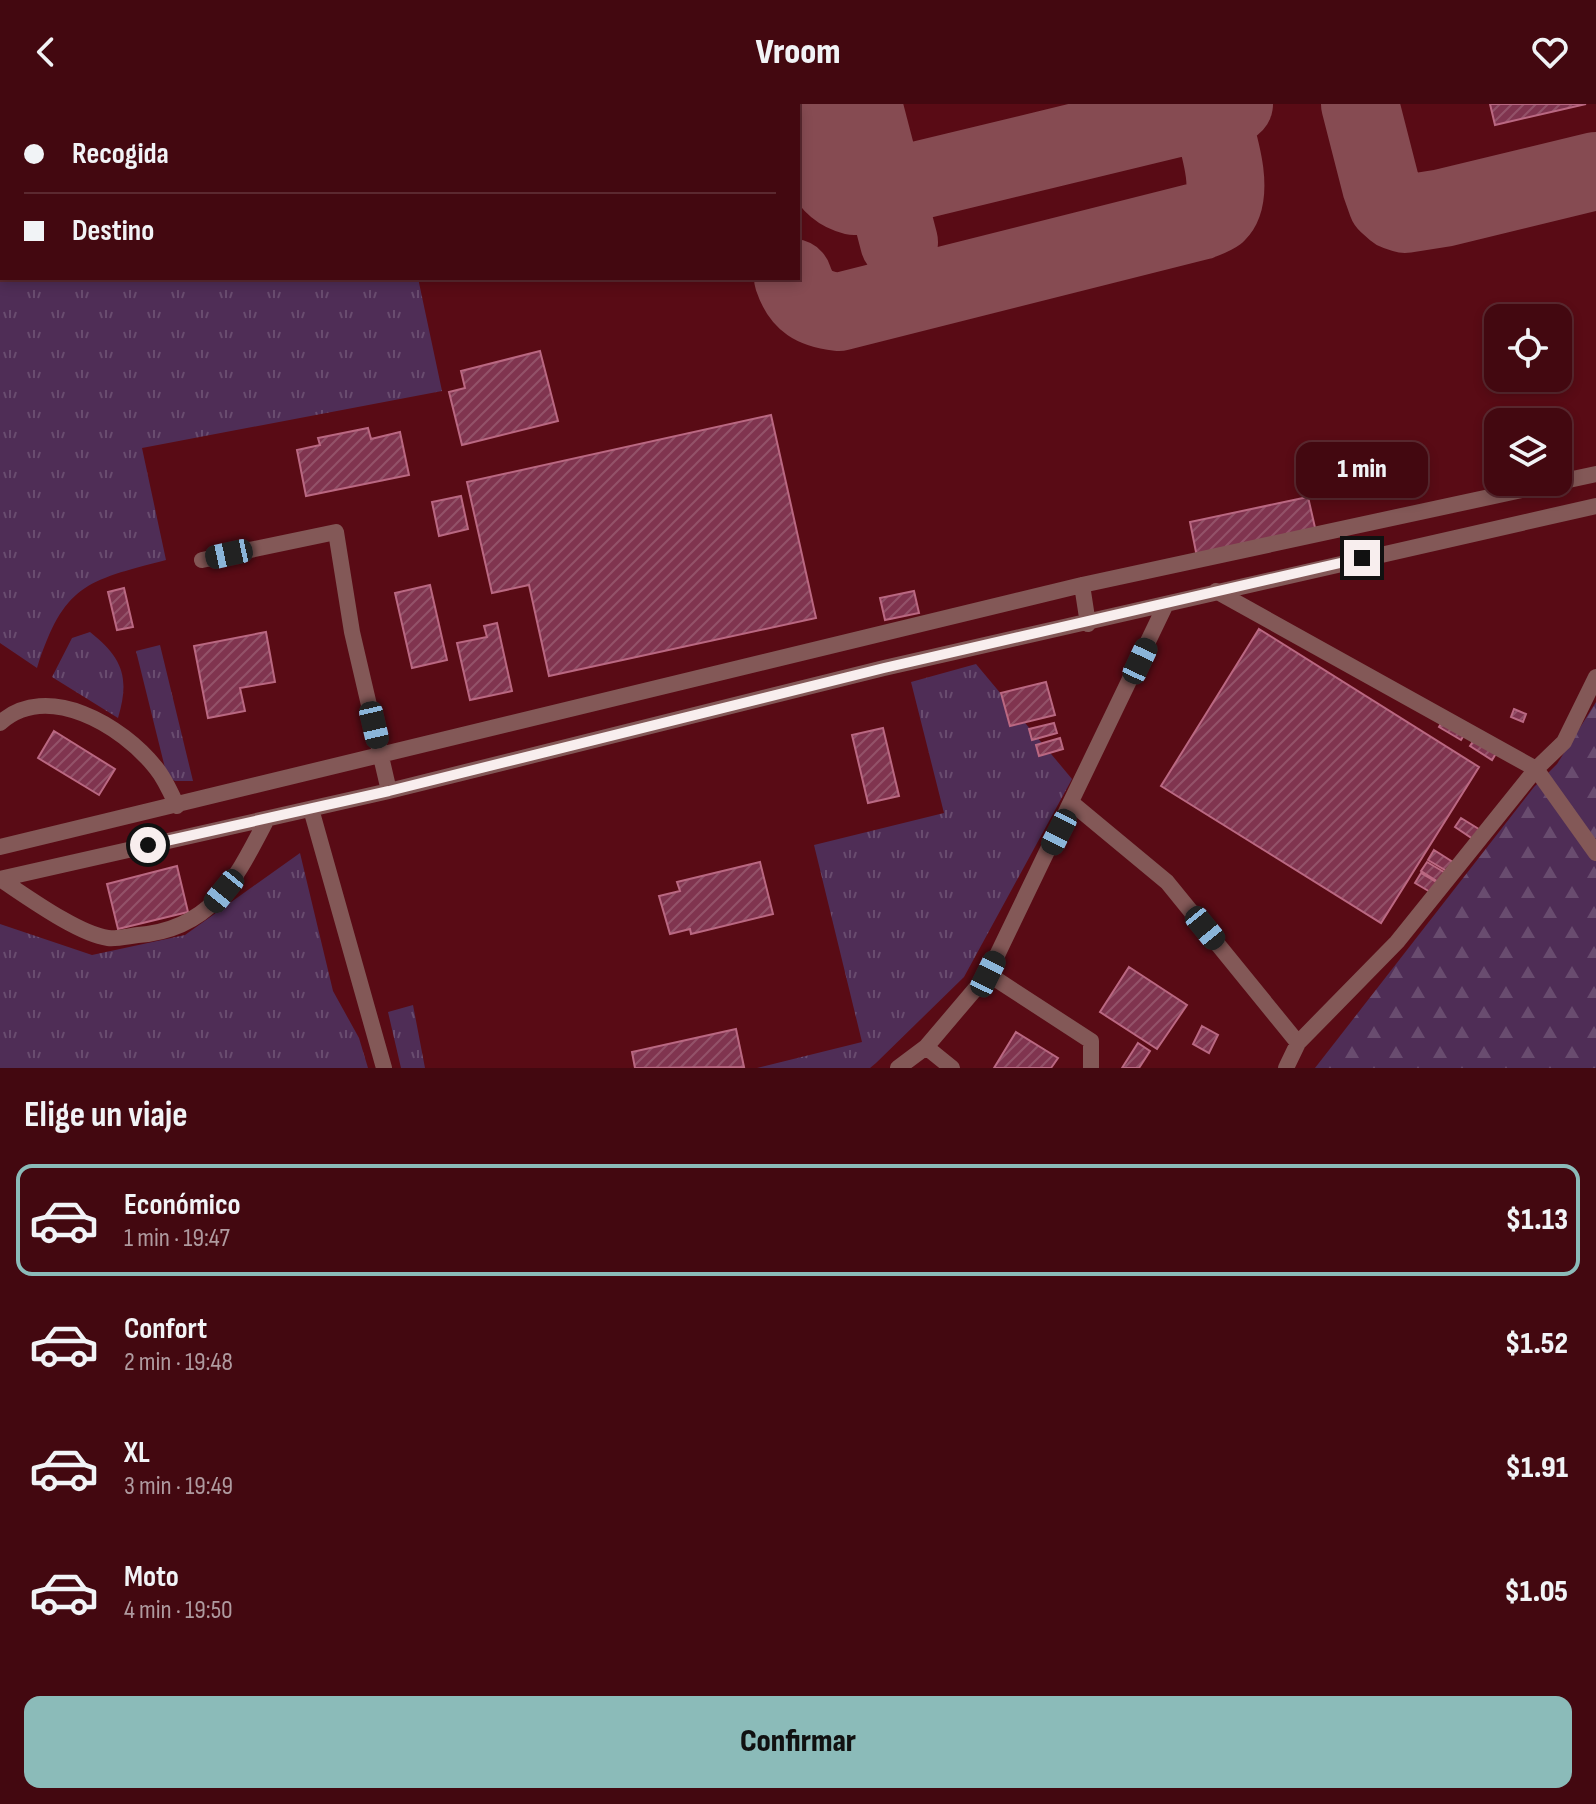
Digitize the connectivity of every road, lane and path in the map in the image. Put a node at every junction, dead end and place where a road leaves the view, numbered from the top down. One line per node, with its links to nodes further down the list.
1 (1596, 474): 4 (lane)
2 (1596, 506): 5 (lane)
3 (202, 560): 10 (lane)
4 (1082, 585): 7 (lane); 10 (lane)
5 (1216, 591): 6 (lane); 11 (lane)
6 (1166, 604): 7 (lane); 13 (lane)
7 (1088, 624): 12 (lane)
8 (1596, 677): 11 (lane)
9 (0, 723): 14 (lane)
10 (381, 756): 12 (lane); 14 (lane)
11 (1536, 769): 18 (lane); 21 (lane)
12 (389, 791): 15 (lane)
13 (1073, 804): 20 (lane); 21 (lane)
14 (177, 806): 17 (lane)
15 (311, 809): 16 (lane); 23 (lane)
16 (267, 819): 19 (lane); 19 (lane)
17 (0, 847)
18 (1596, 853)
19 (0, 879)
20 (988, 974): 22 (lane); 26 (lane)
21 (1298, 1043): 27 (lane)
22 (926, 1047): 24 (lane); 25 (lane)
23 (384, 1068)
24 (898, 1068)
25 (952, 1068)
26 (1091, 1068)
27 (1286, 1068)

